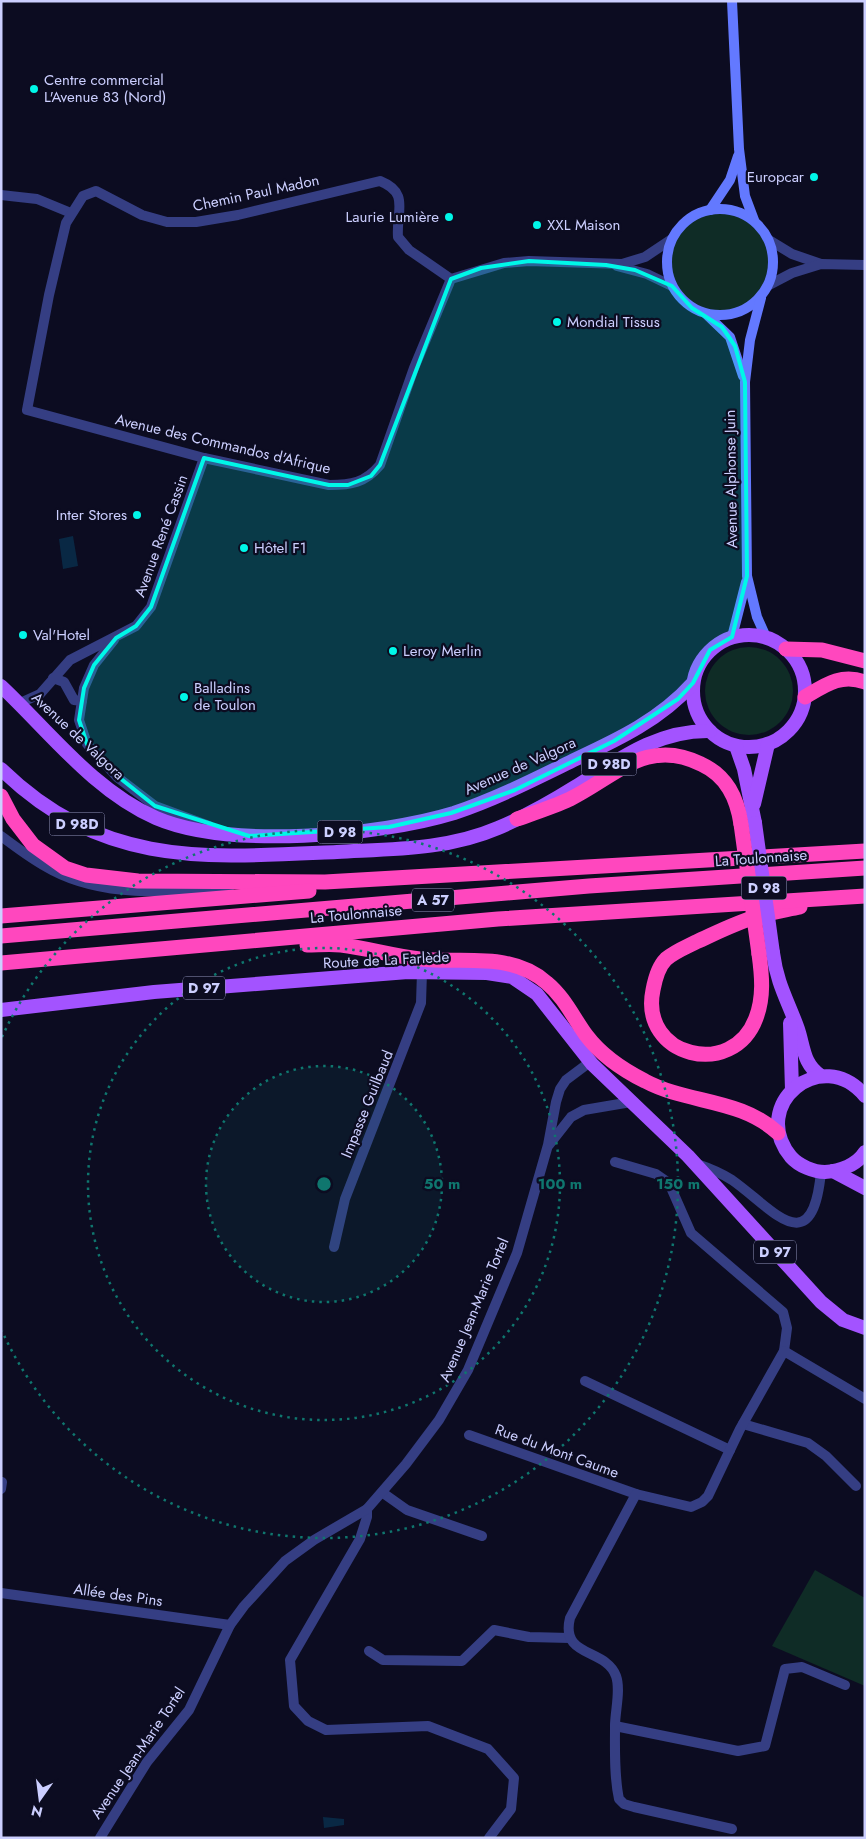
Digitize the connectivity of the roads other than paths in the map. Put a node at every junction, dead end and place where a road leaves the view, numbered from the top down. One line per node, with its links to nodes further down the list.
1 (732, 1): 2 (main road)
2 (739, 149): 4 (main road); 6 (main road)
3 (1, 195): 5 (street)
4 (710, 210): 6 (main road); 7 (main road)
5 (71, 214): 12 (street, Chemin Paul Madon); 18 (street, Chemin Paul Madon)
6 (755, 221): 8 (main road)
7 (672, 239): 9 (street); 14 (main road)
8 (769, 240): 10 (street); 13 (main road)
9 (606, 264): 12 (street); 14 (street)
10 (821, 264): 11 (street); 13 (street)
11 (865, 265)
12 (451, 279): 19 (street, Avenue des Commandos d'Afrique)
13 (769, 285): 15 (main road)
14 (672, 286): 16 (main road)
15 (761, 298): 16 (main road); 17 (main road, Avenue Alphonse Juin)
16 (706, 314): 17 (main road, Avenue Alphonse Juin)
17 (745, 382): 20 (main road, Avenue Alphonse Juin)
18 (27, 410): 19 (street, Avenue des Commandos d'Afrique)
19 (204, 458): 23 (street, Avenue René Cassin)
20 (747, 576): 21 (main road, Avenue Alphonse Juin); 22 (main road, Avenue Alphonse Juin)
21 (732, 637): 22 (main road); 28 (main road)
22 (766, 637): 24 (main road)
23 (116, 638): 26 (street, Avenue René Cassin); 31 (street, Avenue René Cassin)
24 (786, 648): 25 (highway); 30 (main road)
25 (865, 661)
26 (54, 678): 31 (street); 32 (street, Avenue René Cassin)
27 (865, 682): 30 (highway)
28 (693, 683): 33 (main road); 42 (main road, Avenue de Valgora / D 98)
29 (1, 686): 32 (main road, Avenue de Valgora / D 98)
30 (805, 697): 34 (main road)
31 (82, 700): 42 (street, Avenue René Cassin)
32 (20, 703): 42 (main road, Avenue de Valgora / D 98)
33 (710, 732): 35 (main road); 39 (main road, D 98D)
34 (768, 744): 35 (main road); 38 (main road)
35 (736, 746): 38 (main road)
36 (1, 769): 39 (main road, D 98D)
37 (1, 796): 48 (highway)
38 (753, 807): 40 (main road)
39 (517, 819): 40 (highway)
40 (748, 823): 54 (highway, bridge)
41 (1, 836): 48 (street)
42 (249, 836)
43 (865, 845): 45 (highway)
44 (865, 851): 45 (highway)
45 (828, 853): 46 (highway)
46 (590, 868): 48 (highway); 51 (highway)
47 (865, 868): 52 (highway, La Toulonnaise / A 57)
48 (325, 882)
49 (865, 896): 50 (highway, La Toulonnaise / A 57)
50 (838, 897): 53 (highway, La Toulonnaise / A 57); 54 (highway)
51 (1, 916)
52 (1, 936)
53 (218, 946): 55 (highway, La Toulonnaise / A 57); 64 (highway)
54 (766, 953): 58 (main road)
55 (1, 963)
56 (422, 972): 57 (main road, Route de La Farlède / D 97); 59 (main road, Route de La Farlède / D 97); 71 (street, Impasse Guilbaud)
57 (1, 1010)
58 (790, 1013): 60 (main road); 61 (main road)
59 (590, 1062): 63 (main road, Route de La Farlède / D 97); 65 (street, Avenue Jean-Marie Tortel)
60 (821, 1076): 61 (main road); 62 (main road)
61 (792, 1090): 64 (main road)
62 (863, 1091)
63 (631, 1102): 65 (street, Avenue Jean-Marie Tortel); 68 (main road, Route de La Farlède / D 97)
64 (778, 1132): 69 (main road)
65 (548, 1146): 80 (street, Avenue Jean-Marie Tortel)
66 (865, 1152): 69 (main road)
67 (614, 1162): 73 (street)
68 (694, 1163): 69 (street); 72 (main road, Route de La Farlède / D 97)
69 (827, 1172): 70 (main road)
70 (865, 1188)
71 (334, 1247)
72 (865, 1328)
73 (784, 1351): 75 (street); 76 (street, Rue du Mont Caume)
74 (585, 1382): 78 (street)
75 (865, 1399)
76 (743, 1424): 78 (street, Rue du Mont Caume); 79 (street)
77 (469, 1435): 81 (street, Rue du Mont Caume)
78 (730, 1450): 81 (street, Rue du Mont Caume)
79 (856, 1486)
80 (383, 1493): 82 (street, Avenue Jean-Marie Tortel); 83 (street)
81 (636, 1494): 86 (street)
82 (367, 1509): 85 (street, Avenue Jean-Marie Tortel); 92 (street)
83 (482, 1536)
84 (1, 1593): 85 (street, Allée des Pins)
85 (230, 1625): 91 (street, Avenue Jean-Marie Tortel)
86 (570, 1638): 87 (street); 89 (street)
87 (369, 1651)
88 (845, 1685): 89 (street)
89 (615, 1726): 90 (street)
90 (732, 1829)
91 (100, 1838)
92 (488, 1838)

